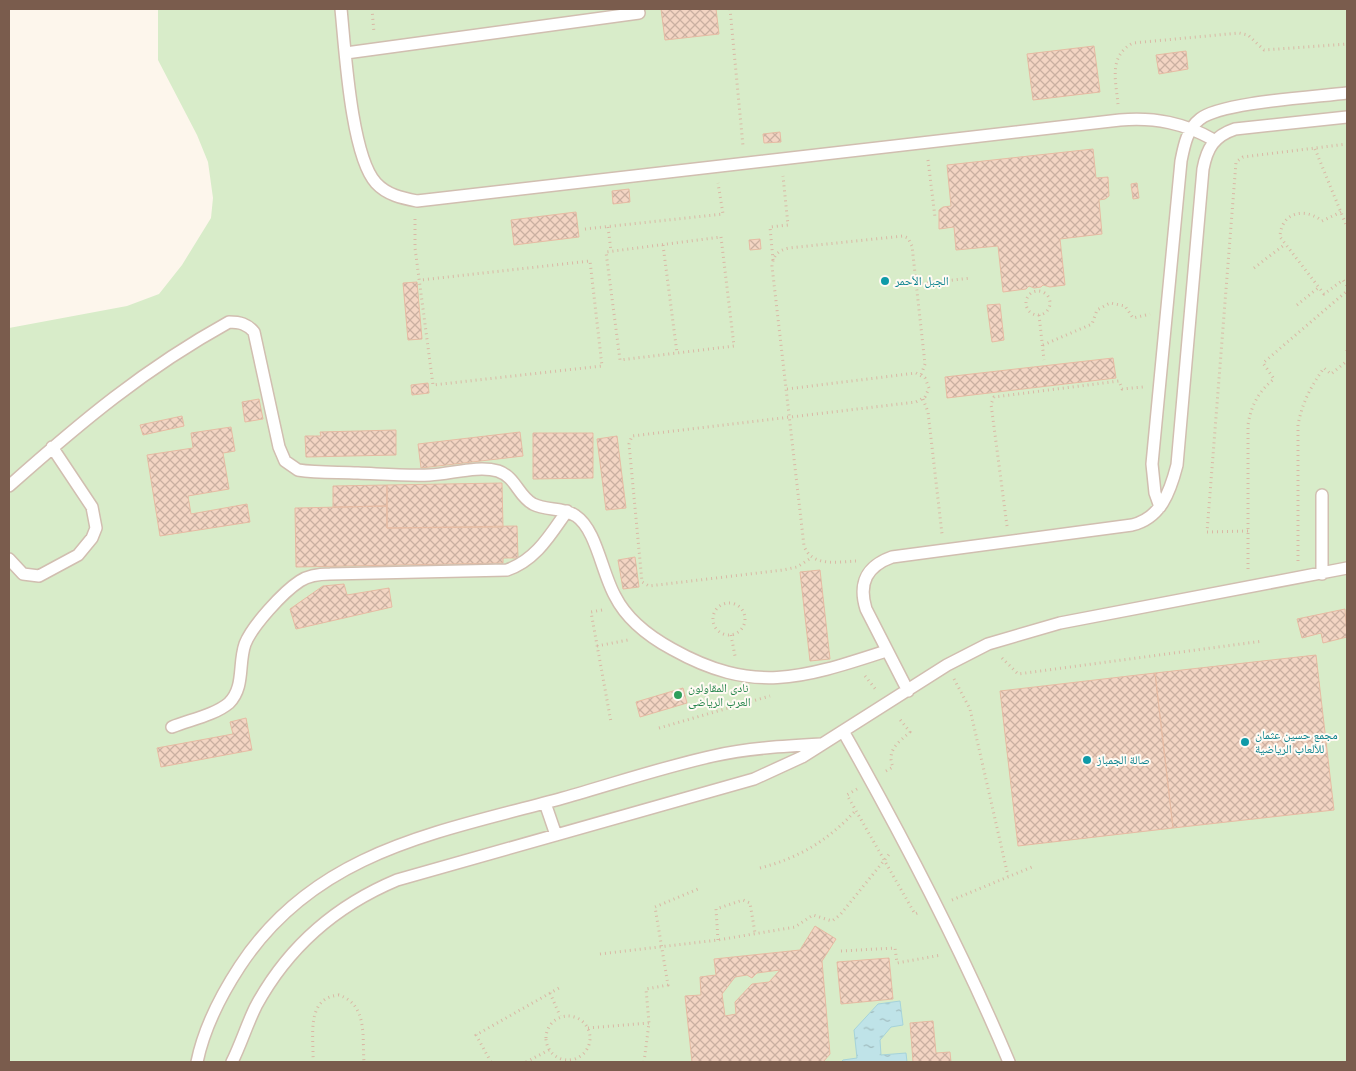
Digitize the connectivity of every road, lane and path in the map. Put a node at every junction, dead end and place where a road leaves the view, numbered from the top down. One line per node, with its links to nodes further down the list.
1 (341, 9): 7 (lane)
2 (372, 9): 6 (path)
3 (730, 9): 16 (path)
4 (640, 13): 6 (lane)
5 (1347, 44): 10 (path)
6 (376, 49): 7 (lane)
7 (346, 53): 23 (lane)
8 (1347, 93): 11 (lane)
9 (1347, 117): 12 (lane)
10 (1120, 120): 11 (lane); 16 (lane)
11 (1192, 128): 12 (lane); 41 (lane)
12 (1214, 140): 55 (lane)
13 (1347, 144): 14 (path)
14 (1315, 149): 24 (path); 57 (path)
15 (919, 161): 25 (path)
16 (744, 164): 17 (lane)
17 (716, 167): 22 (path); 23 (lane)
18 (793, 174): 19 (path)
19 (783, 175): 20 (path); 32 (path)
20 (774, 176)
21 (727, 181): 22 (path)
22 (718, 182): 26 (path)
23 (417, 200): 35 (path)
24 (1341, 212): 27 (path); 30 (path)
25 (935, 218)
26 (608, 226): 28 (path); 31 (path)
27 (1347, 227)
28 (586, 229)
29 (663, 244): 31 (path); 44 (path); 44 (path)
30 (1284, 245): 33 (path); 38 (path)
31 (611, 251): 44 (path)
32 (773, 260): 36 (path); 49 (path)
33 (1254, 268)
34 (971, 278): 36 (path)
35 (421, 280): 35 (path)
36 (917, 284): 47 (path)
37 (1347, 286): 38 (path)
38 (1318, 288): 40 (path)
39 (1347, 291): 57 (path)
40 (1297, 305)
41 (1167, 309): 43 (path); 48 (lane)
42 (1039, 315): 42 (path); 43 (path)
43 (1043, 346): 45 (path)
44 (677, 353)
45 (1044, 360)
46 (1347, 361): 65 (path)
47 (921, 375): 49 (path); 50 (path)
48 (1160, 386): 55 (lane); 58 (path)
49 (787, 389): 51 (path)
50 (923, 399): 51 (path); 59 (path)
51 (790, 418): 60 (path); 60 (path)
52 (52, 447): 53 (lane); 56 (lane); 61 (lane)
53 (9, 486)
54 (1322, 495): 64 (lane)
55 (1160, 507): 58 (lane)
56 (567, 511): 68 (lane); 78 (lane)
57 (1248, 531): 66 (path)
58 (1009, 541): 59 (lane)
59 (944, 550): 62 (lane)
60 (812, 558): 62 (path)
61 (9, 559)
62 (879, 561): 73 (lane)
63 (1347, 568): 64 (lane)
64 (1322, 574): 65 (lane)
65 (1298, 579): 66 (lane)
66 (1248, 589): 71 (lane)
67 (741, 608): 67 (path)
68 (625, 612): 69 (lane); 72 (path)
69 (651, 636): 72 (path); 75 (lane)
70 (1263, 641): 71 (path)
71 (988, 644): 74 (lane)
72 (597, 646): 77 (path)
73 (886, 651): 75 (lane); 76 (lane)
74 (946, 665): 76 (lane); 87 (path)
75 (776, 679): 79 (path)
76 (908, 692): 80 (lane)
77 (611, 722)
78 (172, 727)
79 (659, 728)
80 (843, 731): 81 (lane); 85 (lane)
81 (824, 743): 82 (lane); 84 (lane)
82 (546, 803): 84 (lane); 102 (lane)
83 (856, 810): 86 (path)
84 (556, 835): 103 (lane)
85 (903, 838): 89 (path); 92 (lane)
86 (760, 868)
87 (1008, 876)
88 (698, 889): 91 (path)
89 (755, 933): 90 (path); 90 (path)
90 (718, 940): 91 (path)
91 (660, 946): 94 (path); 98 (path)
92 (958, 946): 93 (path); 109 (lane)
93 (841, 951)
94 (600, 954)
95 (559, 988): 96 (path)
96 (550, 994): 97 (path); 106 (path)
97 (560, 1016): 99 (path); 100 (path)
98 (649, 1023): 99 (path); 108 (path)
99 (588, 1028): 101 (path)
100 (549, 1050): 101 (path); 107 (path)
101 (578, 1060)
102 (197, 1062)
103 (232, 1062)
104 (313, 1062): 105 (path)
105 (364, 1062)
106 (491, 1062)
107 (526, 1062)
108 (644, 1062)
109 (1009, 1062)

